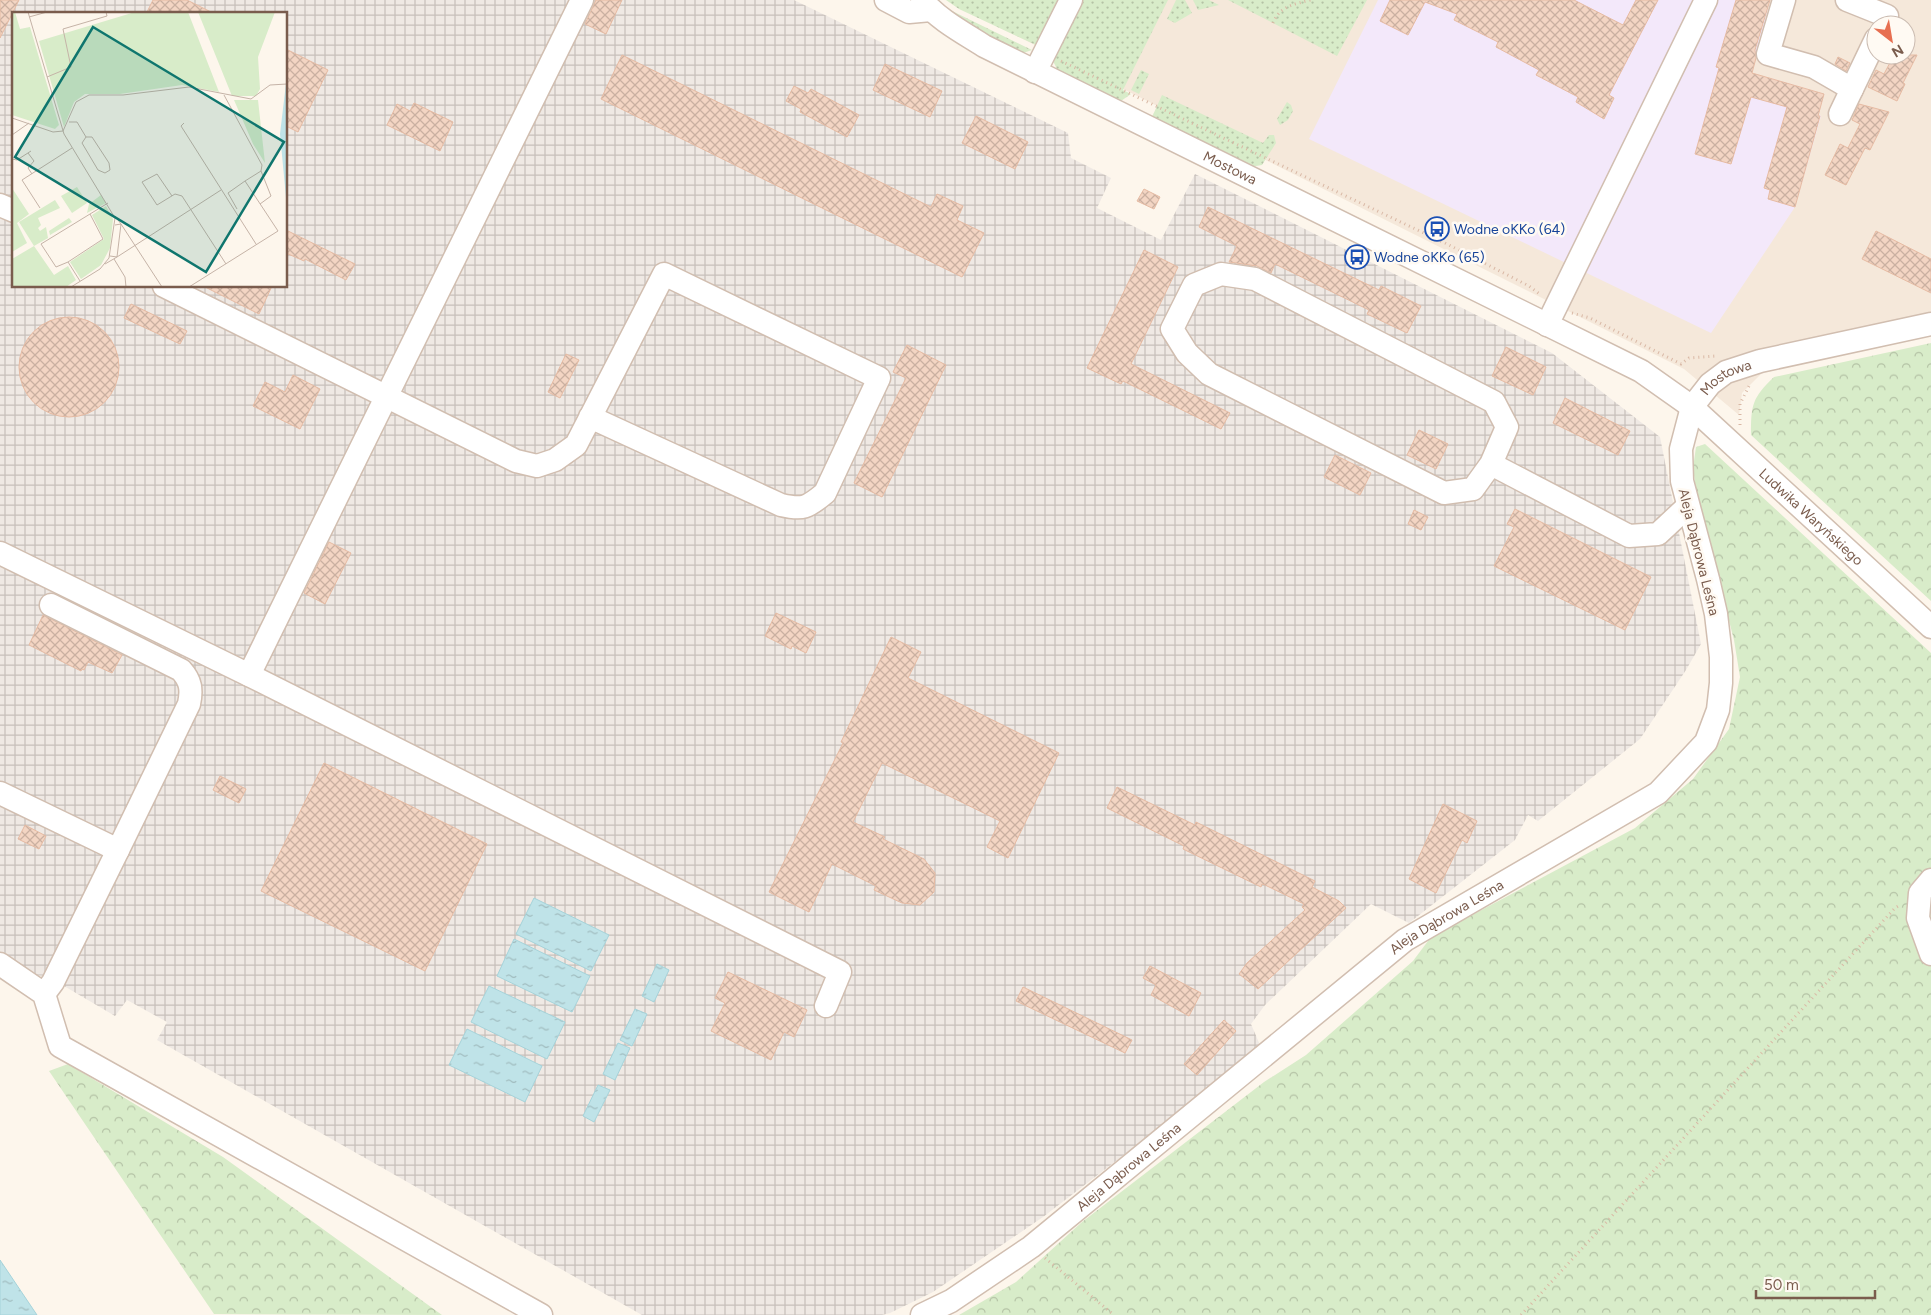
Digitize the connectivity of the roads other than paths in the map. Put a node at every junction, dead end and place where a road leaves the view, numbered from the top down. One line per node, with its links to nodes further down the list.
1 (582, 0): 18 (street)
2 (886, 0): 7 (street)
3 (1072, 0): 10 (street)
4 (1706, 0): 16 (street)
5 (1784, 0): 11 (street)
6 (1847, 0): 8 (street)
7 (926, 5): 10 (street, Mostowa)
8 (1888, 14)
9 (1866, 60): 11 (street)
10 (1040, 63): 16 (street, Mostowa)
11 (1852, 89): 12 (street)
12 (1840, 114)
13 (0, 205): 14 (street)
14 (12, 210)
15 (168, 288): 18 (street)
16 (1552, 316): 19 (street, Mostowa)
17 (1931, 324): 19 (street, Mostowa)
18 (386, 397): 20 (street); 26 (street)
19 (1692, 407): 22 (street, Aleja Dąbrowa Leśna); 25 (street, Ludwika Waryńskiego)
20 (590, 417): 20 (street)
21 (1491, 464): 21 (street); 22 (street)
22 (1688, 506): 35 (street, Aleja Dąbrowa Leśna)
23 (0, 553): 26 (street)
24 (51, 605): 28 (street)
25 (1931, 627)
26 (249, 675): 33 (street)
27 (0, 793): 28 (street)
28 (118, 850): 32 (street)
29 (1926, 886): 30 (street)
30 (1931, 954)
31 (0, 964): 32 (street)
32 (44, 994): 34 (street)
33 (826, 1006)
34 (541, 1315)
35 (922, 1315)

